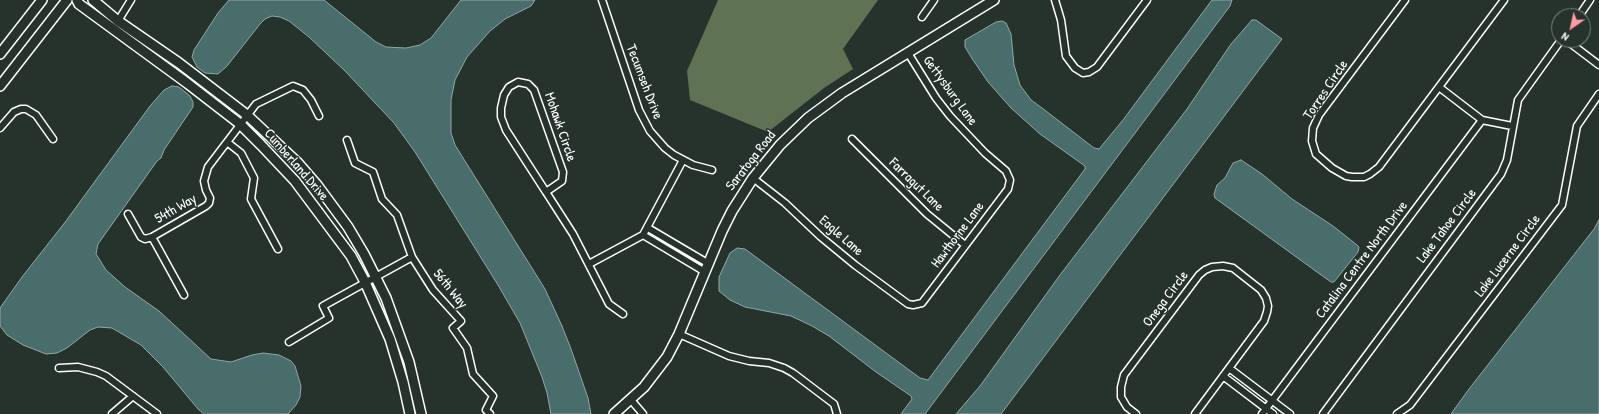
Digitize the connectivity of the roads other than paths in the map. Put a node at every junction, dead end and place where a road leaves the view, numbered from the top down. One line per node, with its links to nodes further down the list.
1 (42, 0): 18 (street)
2 (67, 0): 20 (street)
3 (77, 0): 24 (street, Cumberland Drive)
4 (94, 0): 14 (street, Cumberland Drive)
5 (131, 0): 14 (street)
6 (934, 0): 13 (street)
7 (994, 0): 17 (street, Saratoga Road)
8 (1055, 0): 9 (street)
9 (1147, 0)
10 (1405, 0): 21 (street, Torres Circle)
11 (1504, 0): 21 (street, Torres Circle)
12 (605, 1): 32 (street, Tecumseh Drive)
13 (922, 17)
14 (118, 20): 24 (street, Cumberland Drive)
15 (1555, 48): 26 (street, Lake Tahoe Circle)
16 (1577, 48): 19 (street)
17 (908, 53): 34 (street, Gettysburg Lane); 35 (street, Saratoga Road)
18 (0, 54)
19 (1599, 65)
20 (0, 86)
21 (1439, 87): 25 (street)
22 (1599, 94): 73 (street, Lake Lucerne Circle)
23 (319, 116): 24 (street, 54th Way)
24 (243, 120): 31 (street, 54th Way); 46 (street, Cumberland Drive); 47 (street, Cumberland Drive)
25 (1482, 120): 26 (street); 58 (street, Catalina Centre North Drive)
26 (1512, 126): 72 (street, Lake Tahoe Circle)
27 (0, 128): 28 (street)
28 (54, 139)
29 (852, 139): 41 (street, Farragut Lane)
30 (347, 140): 43 (street)
31 (227, 142): 40 (street, 54th Way); 42 (street)
32 (683, 160): 33 (street, Tecumseh Drive); 38 (street)
33 (712, 170)
34 (1008, 175): 41 (street, Hawthorne Lane)
35 (753, 178): 45 (street, Saratoga Road); 49 (street, Eagle Lane)
36 (546, 192): 36 (street, Mohawk Circle); 44 (street, Mohawk Circle)
37 (128, 214): 40 (street, 54th Way)
38 (648, 228): 39 (street); 45 (street)
39 (643, 235): 44 (street); 45 (street)
40 (152, 237): 48 (street, 54th Way)
41 (966, 246): 49 (street, Hawthorne Lane)
42 (278, 249)
43 (412, 257): 46 (street); 64 (street, 56th Way)
44 (589, 264): 50 (street, Mohawk Circle)
45 (707, 268): 51 (street, Saratoga Road)
46 (374, 277): 47 (street); 63 (street, Cumberland Drive)
47 (365, 282): 52 (street); 62 (street, Cumberland Drive)
48 (184, 295)
49 (918, 304)
50 (622, 314)
51 (679, 334): 57 (street, Saratoga Road); 67 (street)
52 (289, 342)
53 (59, 368): 56 (street)
54 (1229, 368): 55 (street, Onega Circle); 58 (street); 68 (street, Onega Circle)
55 (1223, 376): 59 (street); 69 (street, Onega Circle)
56 (133, 396): 60 (street); 61 (street)
57 (631, 400): 65 (street, Saratoga Road); 66 (street)
58 (1272, 400): 59 (street, Catalina Centre North Drive); 71 (street)
59 (1264, 411): 70 (street)
60 (112, 414)
61 (157, 414)
62 (410, 414)
63 (421, 414)
64 (490, 414)
65 (614, 414)
66 (643, 414)
67 (837, 414)
68 (1136, 414)
69 (1195, 414)
70 (1273, 414)
71 (1290, 414)
72 (1323, 414)
73 (1397, 414)

